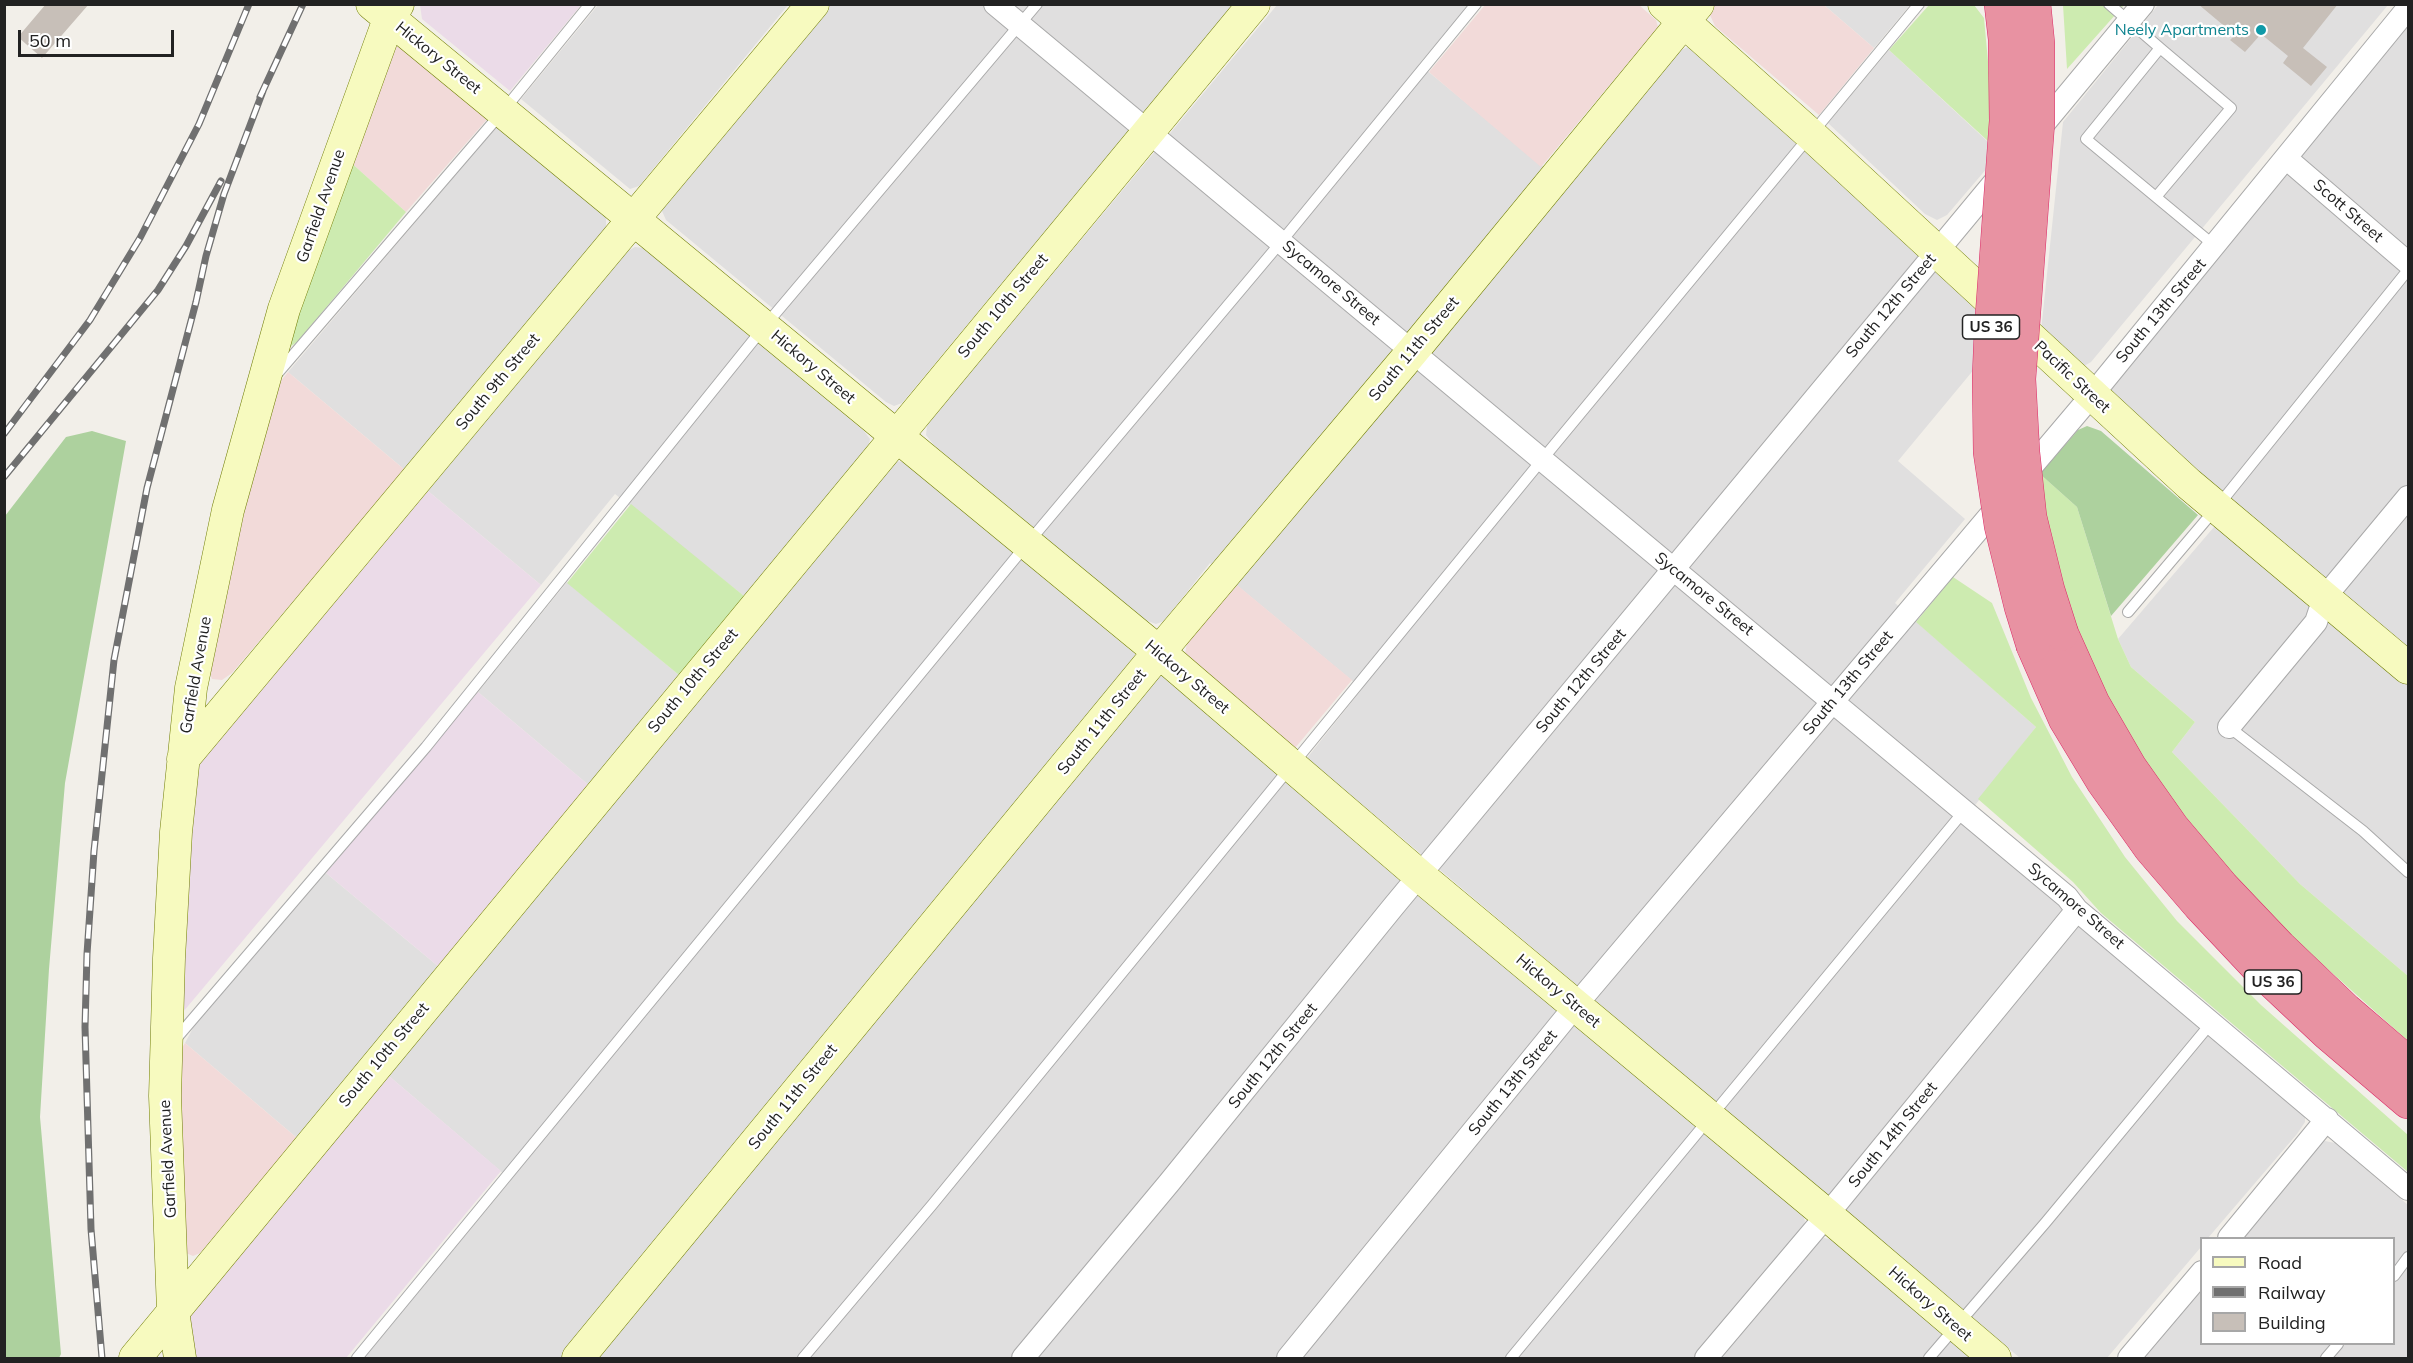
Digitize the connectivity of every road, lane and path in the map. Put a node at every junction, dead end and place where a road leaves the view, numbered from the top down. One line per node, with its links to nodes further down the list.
1 (590, 4): 17 (lane)
2 (813, 4): 22 (street, South 9th Street)
3 (995, 4): 15 (street, Sycamore Street)
4 (1037, 4): 15 (lane)
5 (1254, 4): 18 (street, South 10th Street)
6 (1476, 4): 23 (lane)
7 (1919, 4): 19 (lane)
8 (2001, 4): 40 (highway, US 36, bridge)
9 (2034, 4): 40 (highway, US 36, bridge)
10 (2109, 4): 14 (lane)
11 (2409, 8): 20 (street, South 13th Street)
12 (386, 9): 17 (street, Hickory Street); 30 (street, Garfield Avenue)
13 (1682, 10): 19 (street, Pacific Street); 29 (street, South 11th Street)
14 (2136, 13): 16 (lane); 25 (street, South 12th Street)
15 (1019, 25): 18 (street, Sycamore Street); 28 (lane)
16 (2160, 48): 21 (lane); 21 (lane)
17 (503, 111): 22 (street, Hickory Street); 30 (lane)
18 (1147, 133): 23 (street, Sycamore Street); 32 (street, South 10th Street)
19 (1810, 134): 25 (street, Pacific Street); 33 (lane)
20 (2287, 159): 24 (street, South 13th Street); 26 (street, Scott Street)
21 (2156, 197): 24 (lane)
22 (634, 219): 28 (street, Hickory Street); 45 (street, South 9th Street)
23 (1281, 242): 29 (street, Sycamore Street); 36 (lane)
24 (2215, 246): 31 (street, South 13th Street)
25 (1937, 252): 31 (street, Pacific Street); 37 (street, South 12th Street)
26 (2409, 264)
27 (2409, 270): 35 (lane)
28 (764, 327): 32 (street, Hickory Street); 53 (lane)
29 (1412, 352): 33 (street, Sycamore Street); 41 (street, South 11th Street)
30 (261, 392): 45 (street, Garfield Avenue)
31 (2092, 395): 35 (street, Pacific Street); 43 (street, South 13th Street)
32 (895, 435): 36 (street, Hickory Street); 64 (street, South 10th Street)
33 (1541, 461): 37 (street, Sycamore Street); 46 (lane)
34 (2409, 498): 38 (street)
35 (2217, 507): 38 (street, Pacific Street); 39 (lane)
36 (1027, 544): 41 (street, Hickory Street); 69 (lane)
37 (1674, 569): 43 (street, Sycamore Street); 49 (street, South 12th Street)
38 (2324, 598): 42 (street, Pacific Street); 44 (street)
39 (2128, 612)
40 (2048, 640): 54 (highway, US 36); 55 (highway, US 36)
41 (1159, 652): 46 (street, Hickory Street); 70 (street, South 11th Street)
42 (2409, 668)
43 (1833, 701): 47 (street, Sycamore Street); 51 (street, South 13th Street)
44 (2229, 727): 48 (lane)
45 (183, 759): 53 (street, Garfield Avenue)
46 (1292, 765): 49 (street, Hickory Street); 71 (lane)
47 (1964, 811): 50 (street, Sycamore Street); 56 (lane)
48 (2409, 872)
49 (1420, 876): 51 (street, Hickory Street); 72 (street, South 12th Street)
50 (2077, 910): 52 (street, Sycamore Street); 59 (street, South 14th Street)
51 (1576, 1005): 56 (street, Hickory Street); 73 (street, South 13th Street)
52 (2212, 1022): 57 (street, Sycamore Street); 65 (lane)
53 (166, 1050): 64 (street, Garfield Avenue)
54 (2409, 1062)
55 (2409, 1102)
56 (1710, 1118): 59 (street, Hickory Street); 74 (lane)
57 (2327, 1119): 58 (street, Sycamore Street); 60 (street)
58 (2409, 1189)
59 (1827, 1215): 65 (street, Hickory Street); 75 (street, South 14th Street)
60 (2231, 1237)
61 (2409, 1257): 63 (lane)
62 (2200, 1274): 78 (street)
63 (2395, 1274)
64 (173, 1311): 67 (street, South 10th Street); 68 (street, Garfield Avenue)
65 (1956, 1326): 76 (lane); 77 (street, Hickory Street)
66 (2337, 1345): 79 (lane)
67 (135, 1359)
68 (180, 1359)
69 (357, 1359)
70 (578, 1359)
71 (803, 1359)
72 (1023, 1359)
73 (1288, 1359)
74 (1511, 1359)
75 (1706, 1359)
76 (1929, 1359)
77 (1995, 1359)
78 (2129, 1359)
79 (2326, 1359)

